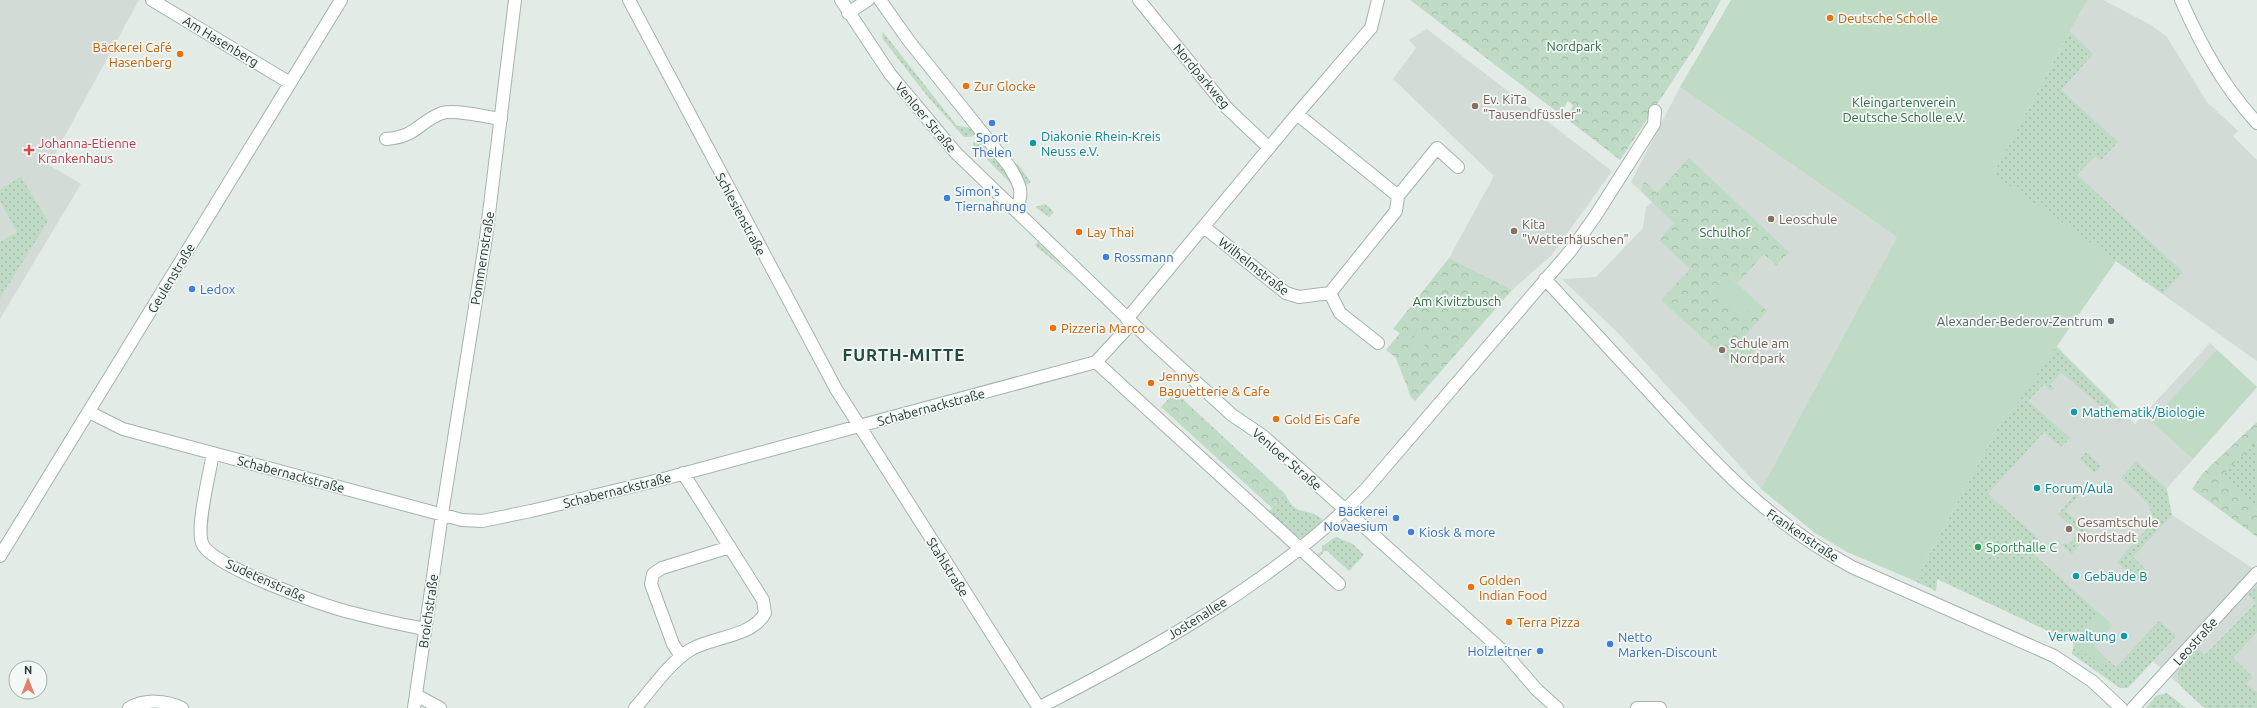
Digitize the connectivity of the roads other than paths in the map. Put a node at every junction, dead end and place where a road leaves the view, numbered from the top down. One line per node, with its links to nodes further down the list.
1 (152, 0): 12 (street, Am Hasenberg)
2 (341, 0): 12 (street, Geulenstraße)
3 (515, 0): 15 (street, Pommernstraße)
4 (629, 0): 29 (street, Schlesienstraße)
5 (841, 0): 11 (street, Venloer Straße)
6 (868, 0): 11 (street)
7 (880, 0): 21 (street)
8 (1139, 0): 18 (street, Nordparkweg)
9 (1378, 0): 14 (street)
10 (2181, 0): 16 (street)
11 (848, 13): 21 (street, Venloer Straße)
12 (290, 83): 28 (street, Geulenstraße)
13 (1655, 111): 23 (street)
14 (1297, 114): 18 (street); 20 (street)
15 (501, 119): 17 (street); 33 (street, Pommernstraße)
16 (2257, 123)
17 (386, 139)
18 (1269, 148): 22 (street)
19 (1458, 167): 20 (street)
20 (1398, 196): 24 (street)
21 (1016, 210): 25 (street, Venloer Straße)
22 (1204, 227): 24 (street, Wilhelmstraße); 25 (street)
23 (1545, 279): 32 (street); 51 (street, Frankenstraße)
24 (1330, 293): 26 (street)
25 (1130, 321): 27 (street); 32 (street, Venloer Straße)
26 (1378, 343)
27 (1096, 362): 29 (street, Schabernackstraße); 35 (street)
28 (89, 412): 30 (street, Schabernackstraße); 36 (street, Geulenstraße)
29 (859, 426): 31 (street, Schabernackstraße); 47 (street, Stahlstraße)
30 (213, 453): 33 (street, Schabernackstraße); 39 (street, Sudetenstraße)
31 (683, 473): 33 (street, Schabernackstraße); 34 (street)
32 (1345, 510): 35 (street, Jostenallee); 48 (street, Venloer Straße)
33 (442, 514): 39 (street, Broichstraße)
34 (730, 547): 40 (street); 40 (street)
35 (1300, 547): 38 (street); 47 (street, Jostenallee)
36 (0, 556)
37 (2257, 573): 52 (street, Leostraße)
38 (1339, 584)
39 (425, 629): 41 (street, Broichstraße)
40 (681, 656): 46 (street)
41 (416, 695): 44 (street, Broichstraße); 45 (street)
42 (129, 708): 43 (street)
43 (182, 708)
44 (414, 708)
45 (440, 708)
46 (635, 708)
47 (1038, 708)
48 (1556, 708)
49 (1637, 708): 50 (street)
50 (1660, 708)
51 (2122, 708)
52 (2134, 708)

